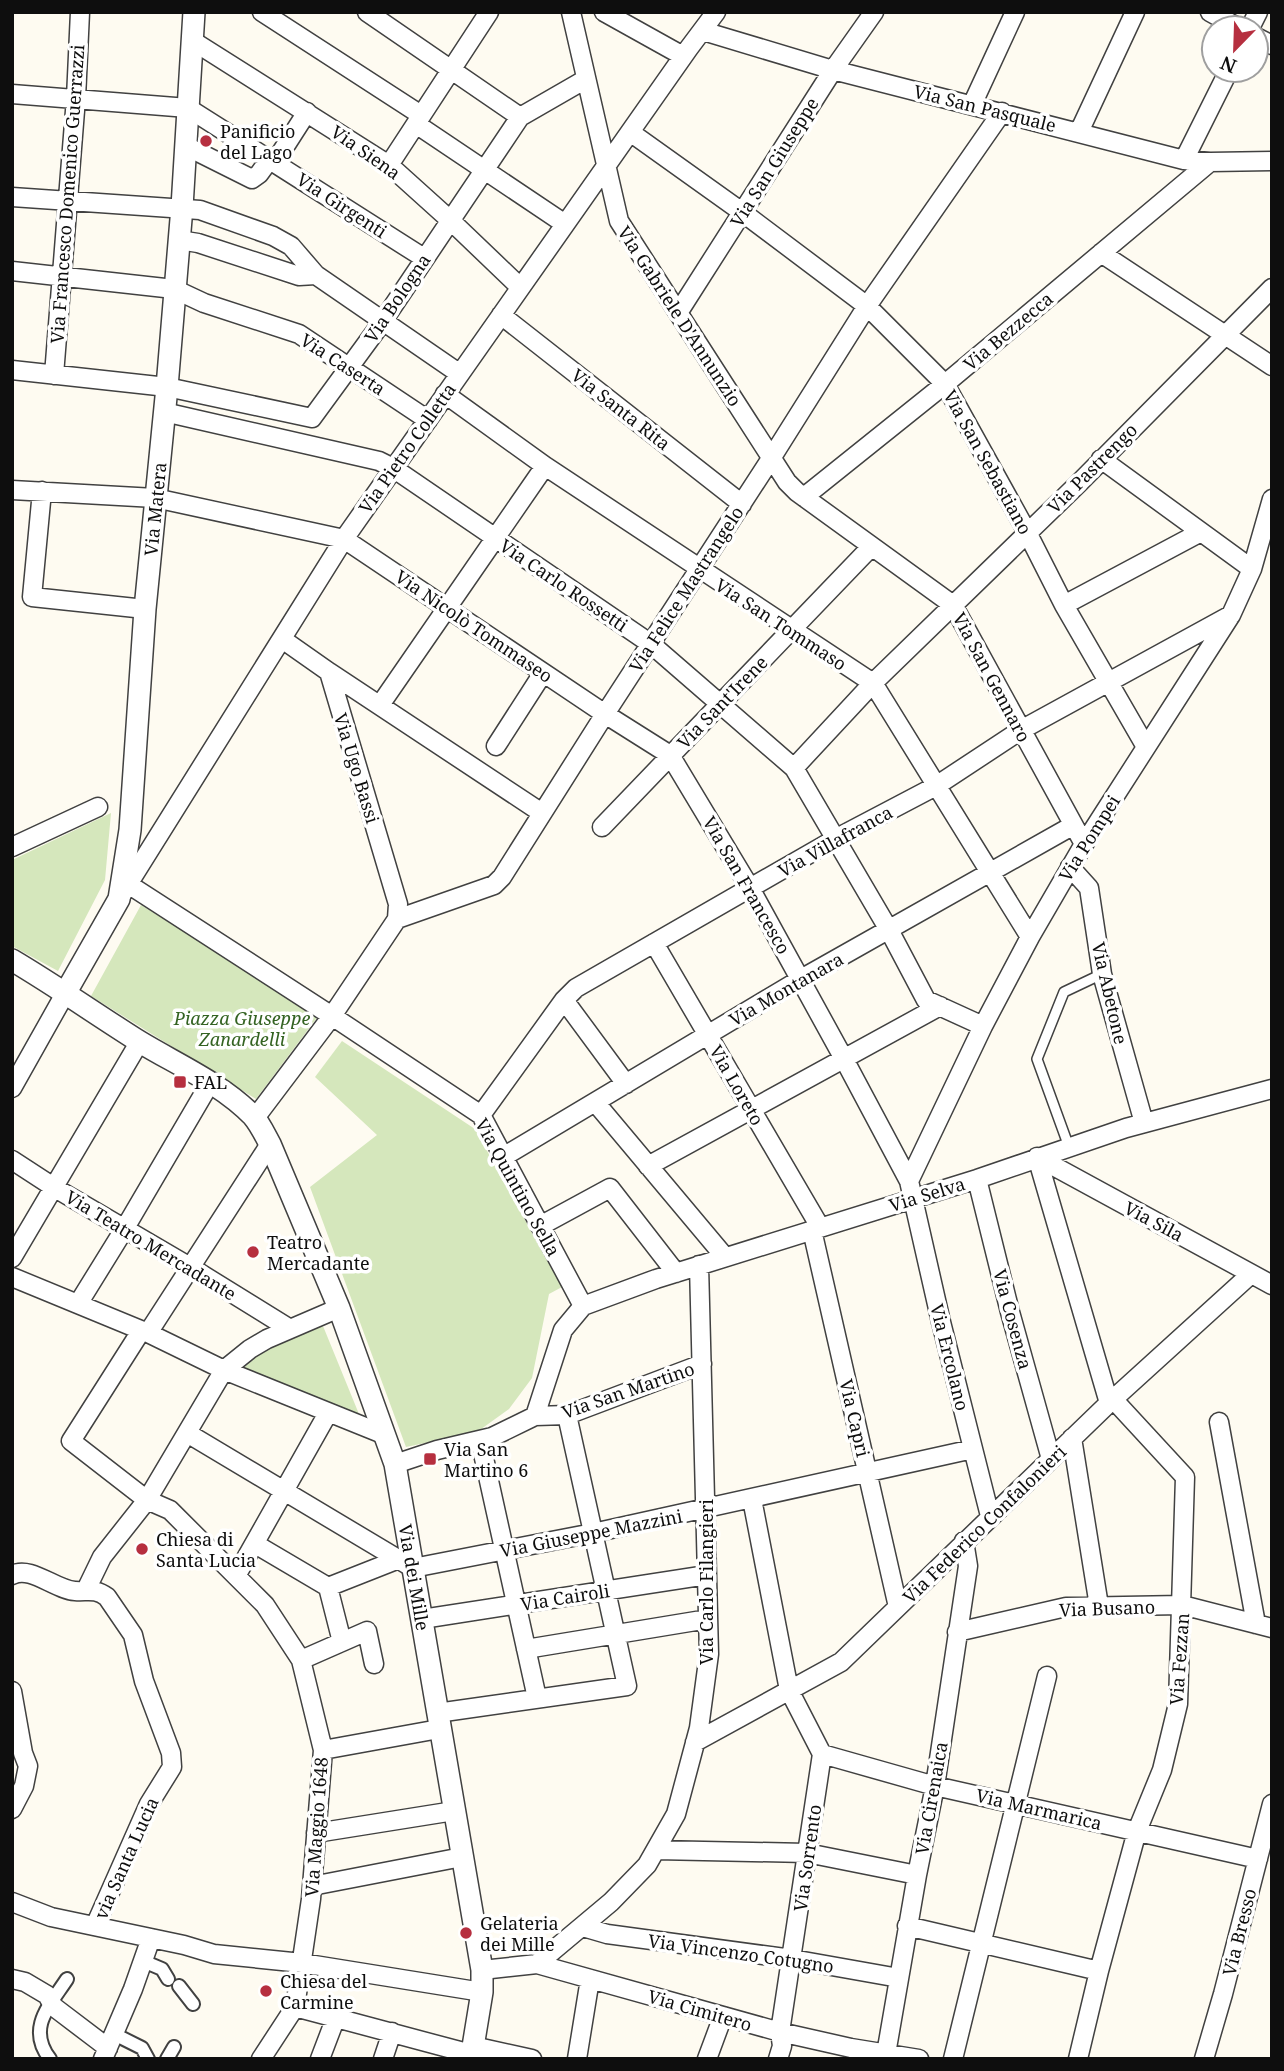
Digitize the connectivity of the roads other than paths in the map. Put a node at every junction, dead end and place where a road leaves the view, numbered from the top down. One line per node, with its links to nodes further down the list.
1 (80, 12): 20 (street, Via Francesco Domenico Guerrazzi)
2 (194, 12): 13 (street, Via Matera)
3 (262, 12): 26 (street)
4 (367, 12): 15 (street)
5 (489, 12): 15 (street)
6 (571, 12): 17 (street, Via Gabriele D'Annunzio)
7 (604, 12): 14 (street)
8 (716, 12): 12 (street, Via Pietro Colletta)
9 (874, 12): 16 (street, Via San Giuseppe)
10 (1015, 12): 21 (street)
11 (1135, 12): 28 (street)
12 (703, 31): 14 (street, Via Pietro Colletta); 16 (street, Via San Pasquale)
13 (193, 41): 22 (street, Via Matera); 23 (street, Via Siena)
14 (683, 57): 27 (street, Via Pietro Colletta)
15 (451, 69): 25 (street); 26 (street)
16 (833, 70): 21 (street, Via San Pasquale); 40 (street, Via San Giuseppe)
17 (586, 79): 25 (street, Via Bologna); 35 (street, Via Gabriele D'Annunzio)
18 (1222, 84): 31 (street)
19 (12, 94): 20 (street)
20 (76, 98): 22 (street); 38 (street, Via Francesco Domenico Guerrazzi)
21 (972, 105): 24 (street, Via San Pasquale)
22 (188, 108): 29 (street, Via Matera); 30 (street, Via Girgenti)
23 (307, 112): 30 (street); 34 (street, Via Siena)
24 (1002, 112): 28 (street, Via San Pasquale); 52 (street, Via Felice Mastrangelo)
25 (520, 117): 36 (street, Via Bologna)
26 (418, 120): 34 (street); 36 (street)
27 (629, 132): 35 (street, Via Pietro Colletta); 40 (street, Via San Sebastiano)
28 (1079, 132): 31 (street, Via San Pasquale)
29 (186, 146): 30 (street); 39 (street, Via Matera)
30 (273, 160): 45 (street, Via Girgenti)
31 (1184, 160): 33 (street, Via San Pasquale)
32 (1272, 161): 33 (street, Via San Pasquale)
33 (1210, 162): 44 (street, Via Bezzecca)
34 (388, 165): 41 (street, Via Siena)
35 (606, 167): 42 (street, Via Pietro Colletta); 53 (street, Via Gabriele D'Annunzio)
36 (485, 170): 41 (street, Via Bologna); 42 (street)
37 (12, 197): 38 (street)
38 (68, 200): 39 (street); 48 (street, Via Francesco Domenico Guerrazzi)
39 (182, 207): 43 (street, Via Matera); 47 (street)
40 (743, 212): 52 (street, Via San Sebastiano); 53 (street, Via San Giuseppe)
41 (450, 220): 45 (street, Via Bologna); 49 (street, Via Siena)
42 (565, 224): 49 (street, Via Pietro Colletta)
43 (178, 240): 47 (street); 51 (street, Via Matera)
44 (1101, 253): 56 (street); 62 (street, Via Bezzecca)
45 (424, 258): 55 (street, Via Bologna)
46 (12, 271): 48 (street, Via Caserta)
47 (316, 275): 55 (street)
48 (62, 277): 51 (street, Via Caserta); 61 (street, Via Francesco Domenico Guerrazzi)
49 (520, 287): 54 (street, Via Pietro Colletta)
50 (1272, 288): 56 (street, Via Pastrengo)
51 (174, 289): 57 (street, Via Caserta); 63 (street, Via Matera)
52 (867, 306): 62 (street, Via San Sebastiano); 67 (street, Via Felice Mastrangelo)
53 (678, 313): 67 (street, Via Gabriele D'Annunzio)
54 (501, 315): 60 (street, Via Pietro Colletta); 76 (street, Via Santa Rita)
55 (383, 321): 57 (street, Via Bologna); 60 (street)
56 (1225, 335): 58 (street); 68 (street, Via Pastrengo)
57 (349, 366): 63 (street, Via Bologna); 66 (street, Via Caserta)
58 (1272, 366)
59 (12, 370): 61 (street)
60 (460, 373): 64 (street, Via Pietro Colletta)
61 (54, 375): 63 (street)
62 (944, 384): 73 (street, Via Bezzecca); 77 (street, Via San Sebastiano)
63 (167, 387): 65 (street, Via Matera)
64 (445, 394): 66 (street, Via Pietro Colletta); 69 (street, Via San Tommaso)
65 (164, 412): 70 (street, Via Carlo Rossetti); 74 (street, Via Matera)
66 (428, 420): 70 (street, Via Pietro Colletta)
67 (772, 457): 73 (street, Via San Gennaro); 76 (street, Via Felice Mastrangelo)
68 (1101, 459): 77 (street, Via Pastrengo); 78 (street)
69 (545, 467): 79 (street); 83 (street, Via San Tommaso)
70 (393, 468): 79 (street, Via Carlo Rossetti); 80 (street, Via Pietro Colletta)
71 (12, 490): 72 (street)
72 (42, 491): 74 (street); 87 (street)
73 (804, 497): 81 (street, Via San Gennaro)
74 (155, 498): 80 (street); 87 (street, Via Matera)
75 (1272, 499): 82 (street, Via Pompei)
76 (742, 504): 83 (street, Via Felice Mastrangelo)
77 (1027, 531): 84 (street, Via San Sebastiano); 85 (street, Via Pastrengo)
78 (1201, 532): 82 (street); 84 (street)
79 (495, 538): 86 (street); 91 (street, Via Carlo Rossetti)
80 (344, 539): 86 (street, Via Nicolò Tommaseo); 90 (street, Via Pietro Colletta)
81 (871, 547): 85 (street, Via San Gennaro); 89 (street, Via Sant'Irene)
82 (1252, 569): 88 (street, Via Pompei)
83 (699, 570): 89 (street, Via San Tommaso); 91 (street, Via Felice Mastrangelo)
84 (1064, 604): 94 (street, Via San Sebastiano)
85 (953, 605): 95 (street, Via Pastrengo); 99 (street, Via San Gennaro)
86 (446, 608): 93 (street, Via Nicolò Tommaseo); 97 (street)
87 (145, 609): 115 (street, Via Matera)
88 (1231, 615): 94 (street, Via Villafranca); 101 (street, Via Pompei)
89 (791, 631): 95 (street, Via San Tommaso); 96 (street, Via Sant'Irene)
90 (282, 639): 92 (street); 115 (street, Via Pietro Colletta)
91 (651, 644): 96 (street, Via Carlo Rossetti); 98 (street, Via Felice Mastrangelo)
92 (328, 672): 97 (street); 116 (street, Via Ugo Bassi)
93 (543, 673): 98 (street, Via Nicolò Tommaseo); 100 (street)
94 (1108, 682): 99 (street, Via Villafranca); 101 (street, Via San Sebastiano)
95 (873, 683): 103 (street, Via Pastrengo); 104 (street, Via San Tommaso)
96 (720, 703): 102 (street, Via Sant'Irene); 103 (street, Via Carlo Rossetti)
97 (380, 705): 106 (street)
98 (604, 714): 102 (street, Via San Francesco); 106 (street, Via Felice Mastrangelo)
99 (1021, 730): 104 (street, Via Villafranca); 107 (street, Via San Gennaro)
100 (496, 746)
101 (1146, 747): 110 (street, Via Pompei)
102 (670, 755): 108 (street, Via Sant'Irene); 114 (street, Via San Francesco)
103 (794, 768): 109 (street, Via Carlo Rossetti)
104 (936, 786): 109 (street, Via Villafranca); 113 (street, Via San Tommaso)
105 (98, 807): 111 (street)
106 (542, 813): 116 (street, Via Felice Mastrangelo)
107 (1072, 826): 110 (street, Via San Gennaro); 113 (street, Via Montanara)
108 (602, 827)
109 (836, 838): 114 (street, Via Villafranca); 117 (street, Via Carlo Rossetti)
110 (1084, 844): 112 (street, Via Pompei)
111 (12, 847)
112 (1070, 867): 118 (street, Via Pompei); 121 (street, Via Abetone)
113 (990, 873): 117 (street, Via Montanara); 118 (street, Via San Tommaso)
114 (750, 888): 119 (street, Via Villafranca); 122 (street, Via San Francesco)
115 (124, 891): 123 (street, Via Matera); 126 (street)
116 (397, 919): 126 (street)
117 (889, 930): 122 (street, Via Montanara); 125 (street, Via Carlo Rossetti)
118 (1030, 937): 127 (street, Via Pompei)
119 (654, 943): 124 (street, Via Villafranca); 128 (street, Via Loreto)
120 (12, 960): 123 (street)
121 (1102, 974): 139 (street, Via Abetone); 141 (lane)
122 (801, 979): 128 (street, Via Montanara); 130 (street, Via San Francesco)
123 (66, 992): 129 (street); 133 (street)
124 (564, 1000): 132 (street); 137 (street, Via Villafranca)
125 (940, 1006): 127 (street); 130 (street)
126 (332, 1016): 137 (street, Via Quintino Sella); 138 (street)
127 (983, 1026): 148 (street, Via Pompei)
128 (708, 1035): 132 (street, Via Montanara); 136 (street, Via Loreto)
129 (140, 1041): 131 (street); 147 (street)
130 (844, 1059): 136 (street); 148 (street, Via San Francesco)
131 (210, 1083): 138 (street); 150 (street)
132 (626, 1084): 135 (street, Via Montanara)
133 (12, 1088)
134 (1272, 1089): 139 (street, Via Selva)
135 (595, 1102): 142 (street, Via Montanara); 145 (street)
136 (751, 1110): 145 (street); 151 (street, Via Loreto)
137 (481, 1115): 142 (street, Via Quintino Sella)
138 (255, 1118): 140 (street, Via dei Mille)
139 (1144, 1123): 141 (street, Via Selva)
140 (270, 1144): 155 (street); 162 (street, Via dei Mille)
141 (1069, 1147): 143 (street, Via Selva)
142 (503, 1157): 149 (street, Via Quintino Sella)
143 (1037, 1157): 146 (street, Via Selva); 157 (street, Via Sila); 167 (street)
144 (12, 1160): 147 (street, Via Teatro Mercadante)
145 (648, 1166): 152 (street)
146 (977, 1179): 148 (street, Via Selva); 177 (street, Via Cosenza)
147 (55, 1188): 150 (street, Via Teatro Mercadante); 153 (street)
148 (910, 1189): 151 (street, Via Selva); 176 (street, Via Ercolano)
149 (540, 1226): 156 (street); 161 (street, Via Quintino Sella)
150 (125, 1228): 155 (street, Via Teatro Mercadante); 160 (street)
151 (816, 1228): 152 (street, Via Selva); 179 (street, Via Capri)
152 (725, 1257): 154 (street, Via Selva)
153 (12, 1258)
154 (699, 1265): 156 (street, Via Selva); 165 (street, Via Carlo Filangieri)
155 (190, 1267): 163 (street, Via Teatro Mercadante); 164 (street)
156 (676, 1273): 161 (street, Via Selva)
157 (1251, 1274): 159 (street, Via Sila); 167 (street, Via Federico Confalonieri)
158 (12, 1277): 160 (street)
159 (1272, 1285)
160 (78, 1304): 164 (street)
161 (583, 1306): 170 (street)
162 (339, 1308): 163 (street); 173 (street, Via dei Mille)
163 (290, 1329): 166 (street)
164 (144, 1332): 166 (street); 182 (street, Via Maggio 1648)
165 (702, 1364): 169 (street, Via San Martino); 183 (street, Via Carlo Filangieri)
166 (224, 1370): 168 (street); 172 (street)
167 (1111, 1401): 174 (street, Via Federico Confalonieri); 197 (street, Via Fezzan)
168 (327, 1413): 173 (street); 180 (street)
169 (567, 1415): 170 (street, Via San Martino); 185 (street)
170 (535, 1416): 175 (street, Via San Martino)
171 (1219, 1422): 202 (street, Via Busano)
172 (187, 1433): 180 (street); 182 (street)
173 (385, 1435): 178 (street, Via dei Mille)
174 (1073, 1438): 177 (street, Via Federico Confalonieri); 198 (street)
175 (480, 1440): 178 (street, Via San Martino); 188 (street)
176 (973, 1449): 179 (street, Via Giuseppe Mazzini); 184 (street, Via Ercolano)
177 (1051, 1459): 184 (street, Via Federico Confalonieri)
178 (395, 1464): 189 (street, Via dei Mille)
179 (867, 1472): 181 (street, Via Giuseppe Mazzini); 199 (street, Via Capri)
180 (285, 1492): 187 (street); 189 (street)
181 (752, 1499): 183 (street, Via Giuseppe Mazzini); 210 (street)
182 (148, 1500): 192 (street, Via Maggio 1648); 194 (street)
183 (705, 1509): 185 (street, Via Giuseppe Mazzini); 191 (street, Via Carlo Filangieri)
184 (990, 1516): 186 (street, Via Federico Confalonieri)
185 (593, 1533): 188 (street, Via Giuseppe Mazzini); 195 (street)
186 (964, 1541): 199 (street, Via Federico Confalonieri); 203 (street, Via Cirenaica)
187 (255, 1544): 192 (street); 193 (street)
188 (504, 1550): 189 (street, Via Giuseppe Mazzini); 196 (street)
189 (406, 1564): 193 (street, Via Giuseppe Mazzini); 200 (street, Via dei Mille)
190 (21, 1574): 194 (street, via Santa Lucia)
191 (707, 1575): 195 (street, Via Cairoli); 201 (street, Via Carlo Filangieri)
192 (236, 1576): 207 (street, Via Maggio 1648)
193 (328, 1587): 205 (street)
194 (86, 1590): 231 (street, via Santa Lucia)
195 (606, 1590): 196 (street, Via Cairoli); 204 (street)
196 (516, 1605): 200 (street, Via Cairoli); 206 (street)
197 (1182, 1605): 198 (street, Via Busano); 202 (street, Via Busano); 222 (street, Via Fezzan)
198 (1099, 1606): 203 (street, Via Busano)
199 (898, 1607): 210 (street, Via Federico Confalonieri)
200 (422, 1619): 213 (street, Via dei Mille)
201 (708, 1619): 204 (street); 214 (street, Via Carlo Filangieri)
202 (1264, 1626)
203 (957, 1632): 217 (street, Via Cirenaica)
204 (615, 1635): 206 (street); 212 (street)
205 (342, 1642): 207 (street); 208 (street)
206 (526, 1649): 212 (street)
207 (301, 1660): 215 (street, Via Maggio 1648)
208 (374, 1664)
209 (1046, 1676): 218 (street)
210 (789, 1690): 214 (street, Via Federico Confalonieri); 216 (street)
211 (12, 1691): 220 (street)
212 (537, 1698): 213 (street)
213 (438, 1721): 215 (street); 221 (street, Via dei Mille)
214 (695, 1741): 224 (street, Via Carlo Filangieri)
215 (323, 1750): 223 (street, Via Maggio 1648)
216 (822, 1754): 217 (street, Via Marmarica); 225 (street, Via Sorrento)
217 (935, 1786): 218 (street, Via Marmarica); 228 (street, Via Cirenaica)
218 (1015, 1804): 222 (street, Via Marmarica); 235 (street)
219 (1272, 1804): 227 (street, Via Bresso)
220 (12, 1809)
221 (454, 1811): 223 (street); 226 (street, Via dei Mille)
222 (1137, 1831): 227 (street, Via Marmarica); 241 (street, Via Fezzan)
223 (316, 1833): 229 (street, Via Maggio 1648)
224 (656, 1850): 225 (street); 233 (street, Via Carlo Filangieri)
225 (807, 1853): 228 (street); 236 (street, Via Sorrento)
226 (462, 1857): 229 (street); 240 (street, Via dei Mille)
227 (1258, 1859): 272 (street, Via Bresso)
228 (917, 1875): 232 (street, Via Cirenaica)
229 (312, 1886): 238 (street, Via Maggio 1648)
230 (12, 1902): 231 (street)
231 (95, 1926): 234 (street)
232 (907, 1926): 235 (street); 242 (street, Via Cirenaica)
233 (583, 1927): 236 (street, Via Vincenzo Cotugno); 239 (street, Via Carlo Filangieri)
234 (151, 1938): 237 (street); 238 (street)
235 (981, 1944): 241 (street); 270 (street)
236 (792, 1959): 242 (street, Via Vincenzo Cotugno); 255 (street, Via Sorrento)
237 (143, 1961): 245 (street); 256 (street)
238 (302, 1963): 248 (street); 251 (street, Via Maggio 1648)
239 (537, 1964): 240 (street, Via Cimitero); 246 (street, Via Cimitero)
240 (482, 1970): 248 (street, Via dei Mille)
241 (1099, 1971): 271 (street, Via Fezzan)
242 (899, 1978): 259 (street, Via Cirenaica)
243 (12, 1979): 249 (street)
244 (67, 1979): 249 (street)
245 (167, 1979)
246 (590, 1979): 252 (street, Via Cimitero); 266 (street)
247 (179, 1986): 250 (street)
248 (482, 1992): 257 (street, Via dei Mille)
249 (51, 2001): 256 (street); 260 (street)
250 (193, 2004)
251 (295, 2007): 253 (street); 262 (street, Via Maggio 1648)
252 (723, 2016): 255 (street, Via Cimitero); 267 (street)
253 (336, 2017): 254 (street); 263 (street)
254 (392, 2032): 257 (street); 264 (street)
255 (780, 2032): 258 (street, Via Cimitero); 268 (street, Via Sorrento)
256 (108, 2047): 261 (street)
257 (472, 2053): 265 (street)
258 (849, 2054): 259 (street, Via Cimitero)
259 (886, 2054): 269 (street, Via Cimitero)
260 (51, 2059)
261 (148, 2059)
262 (261, 2059)
263 (320, 2059)
264 (383, 2059)
265 (532, 2059)
266 (577, 2059)
267 (707, 2059)
268 (778, 2059)
269 (915, 2059)
270 (953, 2059)
271 (1078, 2059)
272 (1204, 2059)

